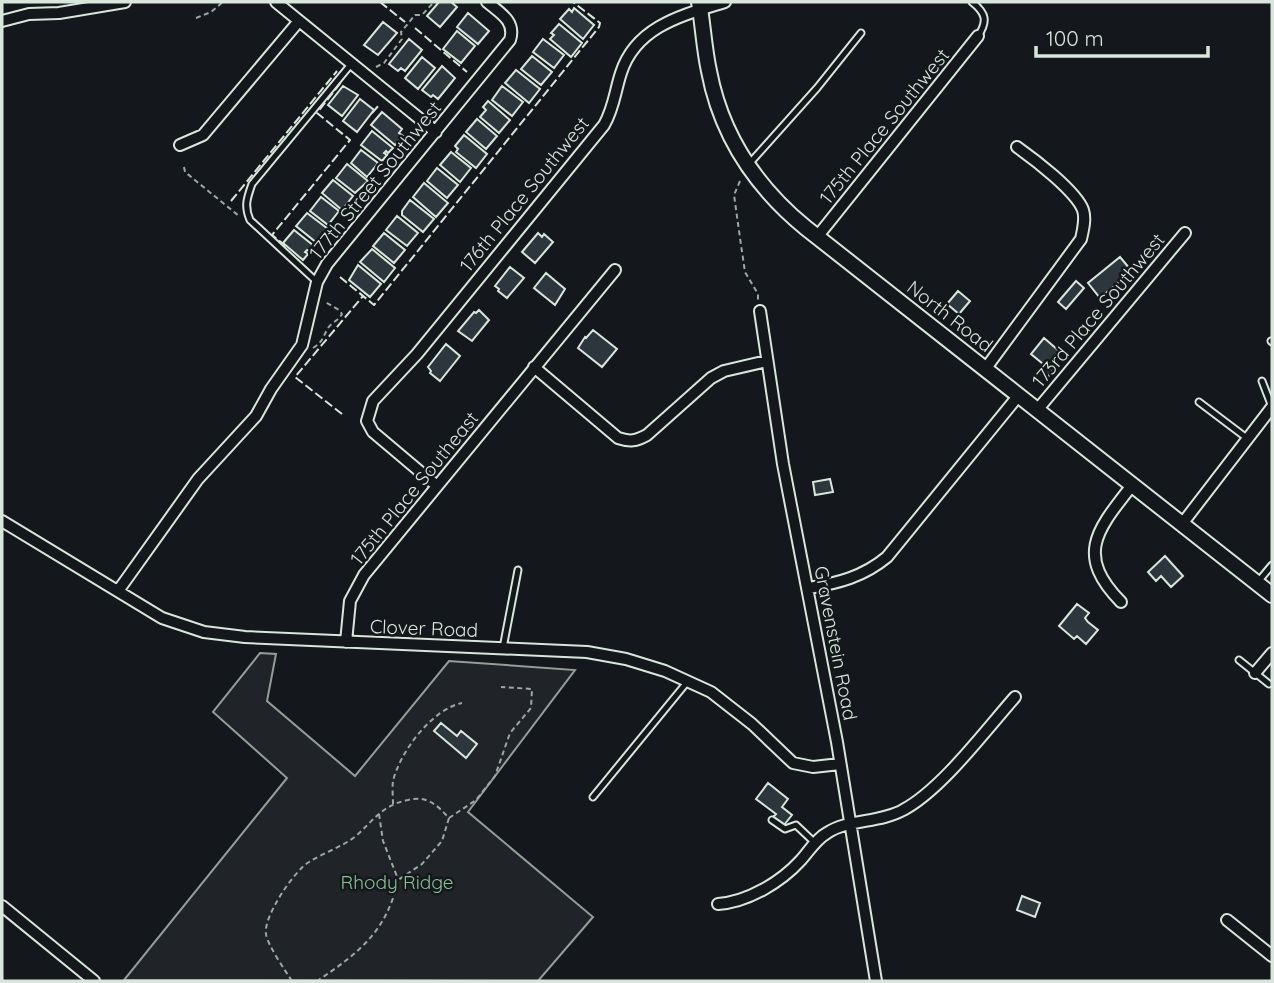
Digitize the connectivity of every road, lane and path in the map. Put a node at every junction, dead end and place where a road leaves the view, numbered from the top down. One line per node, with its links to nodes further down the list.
1 (125, 2): 10 (street)
2 (223, 2): 9 (path)
3 (276, 2): 11 (street)
4 (434, 2): 15 (path)
5 (487, 2): 16 (street, 177th Street Southwest)
6 (725, 2): 8 (street, 176th Place Southwest)
7 (972, 2): 13 (lane)
8 (699, 6): 19 (street, North Road); 40 (street, 176th Place Southwest)
9 (196, 18)
10 (2, 21)
11 (299, 21): 14 (street); 17 (street)
12 (861, 33): 19 (lane)
13 (978, 36): 24 (street, 175th Place Southwest)
14 (352, 64): 16 (street); 22 (lane)
15 (375, 67)
16 (436, 132): 26 (street, 177th Street Southwest)
17 (180, 145)
18 (1017, 147): 32 (street)
19 (747, 166): 24 (street, North Road)
20 (184, 167): 22 (path)
21 (740, 181): 28 (path)
22 (250, 220): 26 (lane)
23 (1185, 233): 36 (street, 173rd Place Southwest)
24 (817, 237): 32 (street, North Road)
25 (615, 270): 31 (street)
26 (317, 282): 47 (street, 177th Street Southwest)
27 (325, 302): 29 (path)
28 (760, 311): 30 (street, Gravenstein Road)
29 (312, 349)
30 (767, 361): 31 (street); 46 (street, Gravenstein Road)
31 (534, 367): 40 (street, 175th Place Southeast)
32 (986, 368): 34 (street, North Road)
33 (1262, 380): 37 (lane)
34 (1019, 395): 36 (street, North Road); 46 (street)
35 (1199, 402): 38 (lane)
36 (1038, 409): 39 (street, North Road)
37 (1272, 409): 38 (street)
38 (1248, 439): 42 (street)
39 (1133, 484): 42 (street, North Road); 49 (street)
40 (437, 486): 50 (street, 175th Place Southeast)
41 (2, 521): 47 (street, Clover Road)
42 (1182, 524): 45 (street, North Road)
43 (1272, 565): 45 (lane)
44 (518, 570): 51 (lane)
45 (1257, 583): 48 (street, North Road)
46 (808, 588): 60 (street, Gravenstein Road)
47 (118, 591): 50 (street, Clover Road)
48 (1272, 595)
49 (1121, 602)
50 (345, 642): 51 (street, Clover Road)
51 (503, 648): 55 (street, Clover Road)
52 (1272, 653): 54 (street)
53 (1239, 660): 54 (lane)
54 (1255, 673): 56 (lane)
55 (688, 681): 60 (street, Clover Road); 61 (lane)
56 (1269, 684)
57 (501, 687): 64 (path)
58 (1015, 697): 66 (street)
59 (462, 704): 62 (path)
60 (840, 764): 66 (street, Gravenstein Road)
61 (593, 797)
62 (393, 805): 63 (path); 64 (path)
63 (379, 813): 68 (path); 74 (path)
64 (449, 818): 68 (path)
65 (772, 820): 67 (lane)
66 (850, 825): 67 (street); 76 (street, Gravenstein Road)
67 (816, 843): 69 (street)
68 (398, 880): 75 (path)
69 (718, 904)
70 (2, 906): 73 (street)
71 (1227, 920): 72 (street)
72 (1270, 949)
73 (94, 981)
74 (292, 981)
75 (317, 981)
76 (876, 981)

